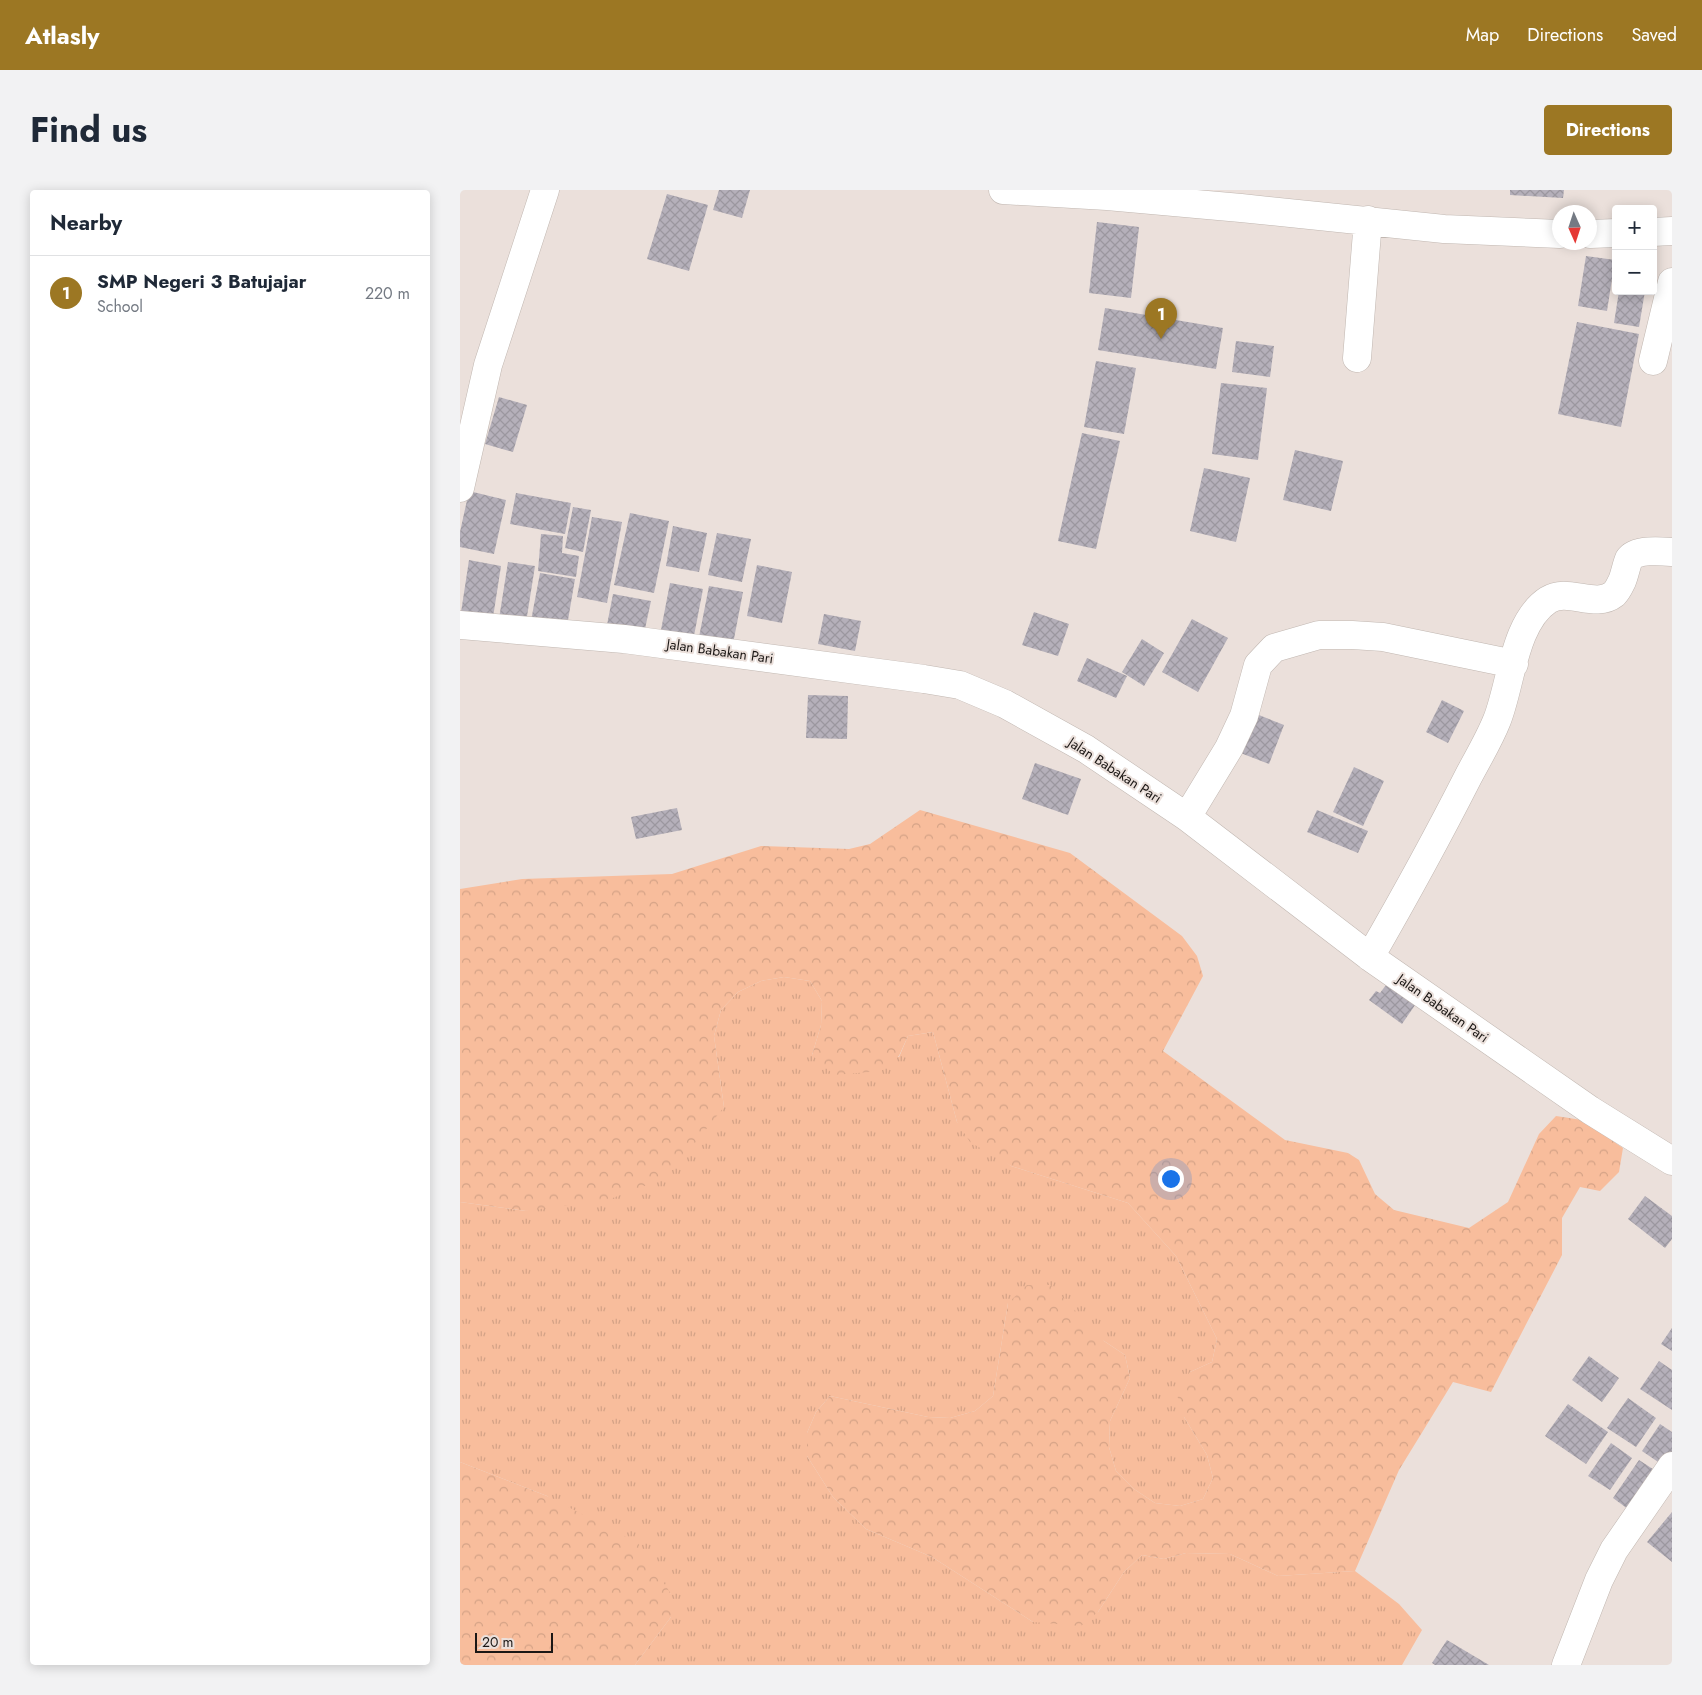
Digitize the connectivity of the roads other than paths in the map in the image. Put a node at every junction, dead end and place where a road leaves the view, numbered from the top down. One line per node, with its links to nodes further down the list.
1 (545, 190): 14 (street)
2 (1014, 190): 3 (street)
3 (1069, 192): 4 (street)
4 (1242, 199): 5 (street)
5 (1368, 220): 8 (street); 12 (street)
6 (1672, 231): 7 (street)
7 (1657, 232)
8 (1552, 234)
9 (1597, 234): 10 (street)
10 (1612, 234)
11 (1672, 282): 13 (street)
12 (1358, 358)
13 (1653, 361)
14 (460, 488)
15 (1672, 552): 17 (street)
16 (460, 625): 18 (street, Jalan Babakan Pari)
17 (1514, 664): 18 (street); 19 (street)
18 (1187, 817): 19 (street, Jalan Babakan Pari)
19 (1370, 957): 20 (street, Jalan Babakan Pari)
20 (1672, 1161)
21 (1672, 1466): 22 (street)
22 (1566, 1665)

